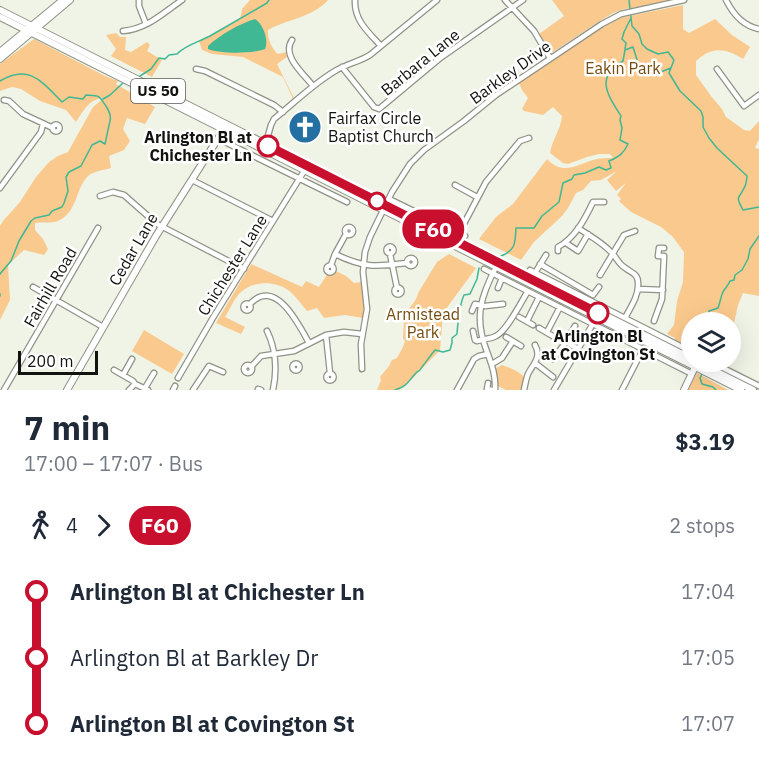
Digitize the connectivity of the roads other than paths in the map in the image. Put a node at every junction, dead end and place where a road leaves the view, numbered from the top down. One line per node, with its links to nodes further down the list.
1 (63, 0): 14 (main road)
2 (70, 0): 14 (main road)
3 (139, 0): 15 (street)
4 (182, 0): 15 (street)
5 (356, 0): 22 (street)
6 (437, 0): 22 (street)
7 (505, 0): 11 (street)
8 (523, 0): 11 (street, Barbara Lane)
9 (684, 0): 24 (street, Barkley Drive)
10 (726, 0): 17 (street)
11 (512, 8): 24 (street); 26 (street, Barbara Lane)
12 (0, 14): 13 (main road, US 50); 16 (main road, US 50); 21 (main road)
13 (16, 18): 14 (main road); 16 (main road, US 50)
14 (45, 19): 16 (main road); 19 (main road)
15 (146, 24): 18 (street)
16 (32, 29): 19 (main road, US 50); 21 (main road); 25 (main road); 34 (main road, US 50)
17 (759, 29)
18 (123, 31)
19 (53, 37): 34 (main road, US 50)
20 (292, 40): 29 (street)
21 (13, 42): 23 (main road)
22 (381, 46): 26 (street)
23 (0, 52)
24 (550, 57): 48 (street, Barkley Drive)
25 (0, 58)
26 (342, 67): 29 (street)
27 (196, 69): 32 (street)
28 (717, 69): 30 (street)
29 (314, 86): 32 (street)
30 (759, 95)
31 (8, 100): 33 (street)
32 (283, 112): 38 (street)
33 (43, 124): 35 (street); 43 (street)
34 (225, 127): 37 (main road, Cedar Lane); 38 (main road, US 50)
35 (53, 128)
36 (529, 138): 45 (street)
37 (219, 139): 40 (street); 41 (main road, Cedar Lane)
38 (264, 147): 39 (main road, US 50)
39 (306, 168): 40 (street, Chichester Lane); 48 (main road, US 50)
40 (299, 179): 46 (street); 49 (street, Chichester Lane)
41 (192, 180): 49 (street); 50 (main road, Cedar Lane)
42 (455, 186): 45 (street)
43 (0, 188)
44 (100, 196): 50 (street)
45 (477, 197): 56 (street)
46 (347, 202)
47 (604, 202): 52 (street)
48 (386, 205): 56 (street); 57 (main road, US 50); 68 (street, Barkley Drive); 72 (main road, US 50)
49 (273, 221): 70 (street, Chichester Lane)
50 (162, 226): 70 (street); 99 (main road, Cedar Lane)
51 (98, 228): 84 (street, Fairhill Road)
52 (578, 228): 55 (street); 58 (street)
53 (634, 231): 61 (street)
54 (346, 234): 62 (street)
55 (588, 234): 58 (street); 61 (street)
56 (462, 235): 57 (main road)
57 (451, 238): 91 (main road, US 50)
58 (566, 243): 60 (street)
59 (664, 248): 80 (street)
60 (558, 251)
61 (613, 253): 73 (street); 79 (street)
62 (335, 254): 67 (street); 68 (street)
63 (390, 254): 69 (street)
64 (546, 255): 66 (street)
65 (407, 263): 69 (street)
66 (540, 264): 82 (street); 85 (street)
67 (331, 265)
68 (363, 265): 69 (street); 104 (street)
69 (392, 265): 77 (street)
70 (244, 269): 140 (street, Chichester Lane)
71 (484, 269): 72 (street)
72 (495, 270): 74 (street); 88 (street); 91 (main road, US 50)
73 (600, 275)
74 (502, 278): 78 (street); 81 (street)
75 (33, 287): 84 (street)
76 (598, 287): 82 (street)
77 (397, 288)
78 (498, 288)
79 (638, 289): 80 (street); 93 (street)
80 (663, 290): 95 (street)
81 (528, 291): 83 (street); 108 (street)
82 (593, 295): 85 (street)
83 (539, 297): 89 (street); 94 (street)
84 (57, 300): 99 (street); 145 (street, Fairhill Road)
85 (590, 300): 91 (street)
86 (250, 304): 111 (street)
87 (503, 304): 88 (street)
88 (481, 305): 90 (street); 108 (street)
89 (560, 307): 96 (street); 103 (street)
90 (472, 311)
91 (599, 312): 93 (street); 96 (street); 119 (main road, US 50); 121 (main road, US 50)
92 (519, 318): 94 (street)
93 (625, 318): 114 (street)
94 (527, 321): 97 (street)
95 (654, 321)
96 (593, 324): 115 (street); 116 (street)
97 (533, 325)
98 (574, 326): 110 (street)
99 (104, 327): 146 (main road, Cedar Lane)
100 (539, 328): 103 (street)
101 (267, 331): 118 (street)
102 (473, 331): 108 (street)
103 (547, 332): 107 (street)
104 (362, 334): 105 (street); 129 (street)
105 (326, 335): 111 (street); 137 (street)
106 (506, 337): 109 (street)
107 (556, 338)
108 (483, 339): 120 (street)
109 (513, 341): 113 (street); 127 (street)
110 (564, 341): 115 (street); 123 (street)
111 (309, 343): 117 (street)
112 (536, 345): 126 (street)
113 (521, 346)
114 (681, 346)
115 (578, 349): 152 (street)
116 (643, 349): 124 (street); 153 (street)
117 (294, 351): 118 (street); 125 (street)
118 (274, 353): 128 (street); 149 (street)
119 (681, 353)
120 (488, 354): 127 (street); 150 (street)
121 (681, 357)
122 (132, 359): 138 (street)
123 (553, 359)
124 (681, 360)
125 (296, 363)
126 (535, 363): 139 (street); 151 (street)
127 (492, 364): 144 (street)
128 (251, 367)
129 (362, 369)
130 (114, 370): 138 (street)
131 (223, 372): 148 (street)
132 (693, 372): 154 (main road)
133 (709, 372): 155 (main road, US 50)
134 (712, 372): 156 (main road, US 50)
135 (731, 372): 142 (street)
136 (154, 373): 143 (street)
137 (330, 373)
138 (123, 375): 141 (street)
139 (553, 377)
140 (178, 378)
141 (135, 384): 143 (street); 147 (street)
142 (759, 386)
143 (147, 389)
144 (490, 389)
145 (4, 390)
146 (67, 390)
147 (129, 390)
148 (193, 390)
149 (273, 390)
150 (457, 390)
151 (524, 390)
152 (554, 390)
153 (622, 390)
154 (684, 390)
155 (741, 390)
156 (753, 390)

